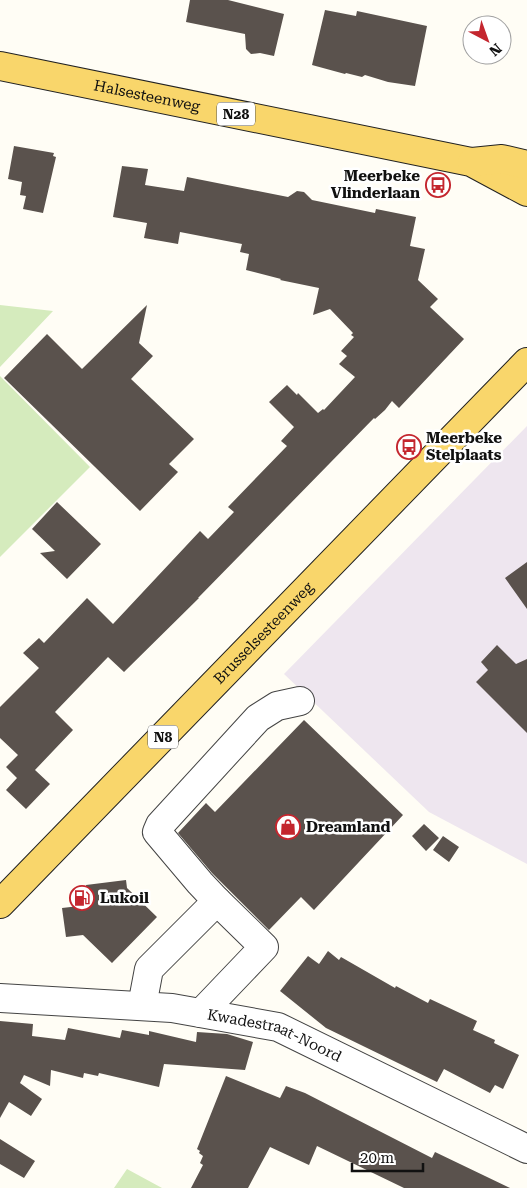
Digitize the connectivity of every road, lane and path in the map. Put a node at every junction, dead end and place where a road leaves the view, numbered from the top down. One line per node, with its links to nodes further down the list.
1 (0, 66): 2 (main road, Halsesteenweg / N28)
2 (471, 162): 3 (main road, Halsesteenweg / N28); 4 (main road, Halsesteenweg / N28)
3 (527, 165)
4 (527, 192)
5 (527, 362): 8 (main road, Brusselsesteenweg / N8)
6 (300, 701): 7 (street)
7 (217, 901): 10 (street); 11 (street)
8 (0, 904)
9 (0, 998): 10 (street, Kwadestraat-Noord)
10 (142, 1006): 11 (street, Kwadestraat-Noord)
11 (201, 1013): 12 (street, Kwadestraat-Noord)
12 (527, 1149)

